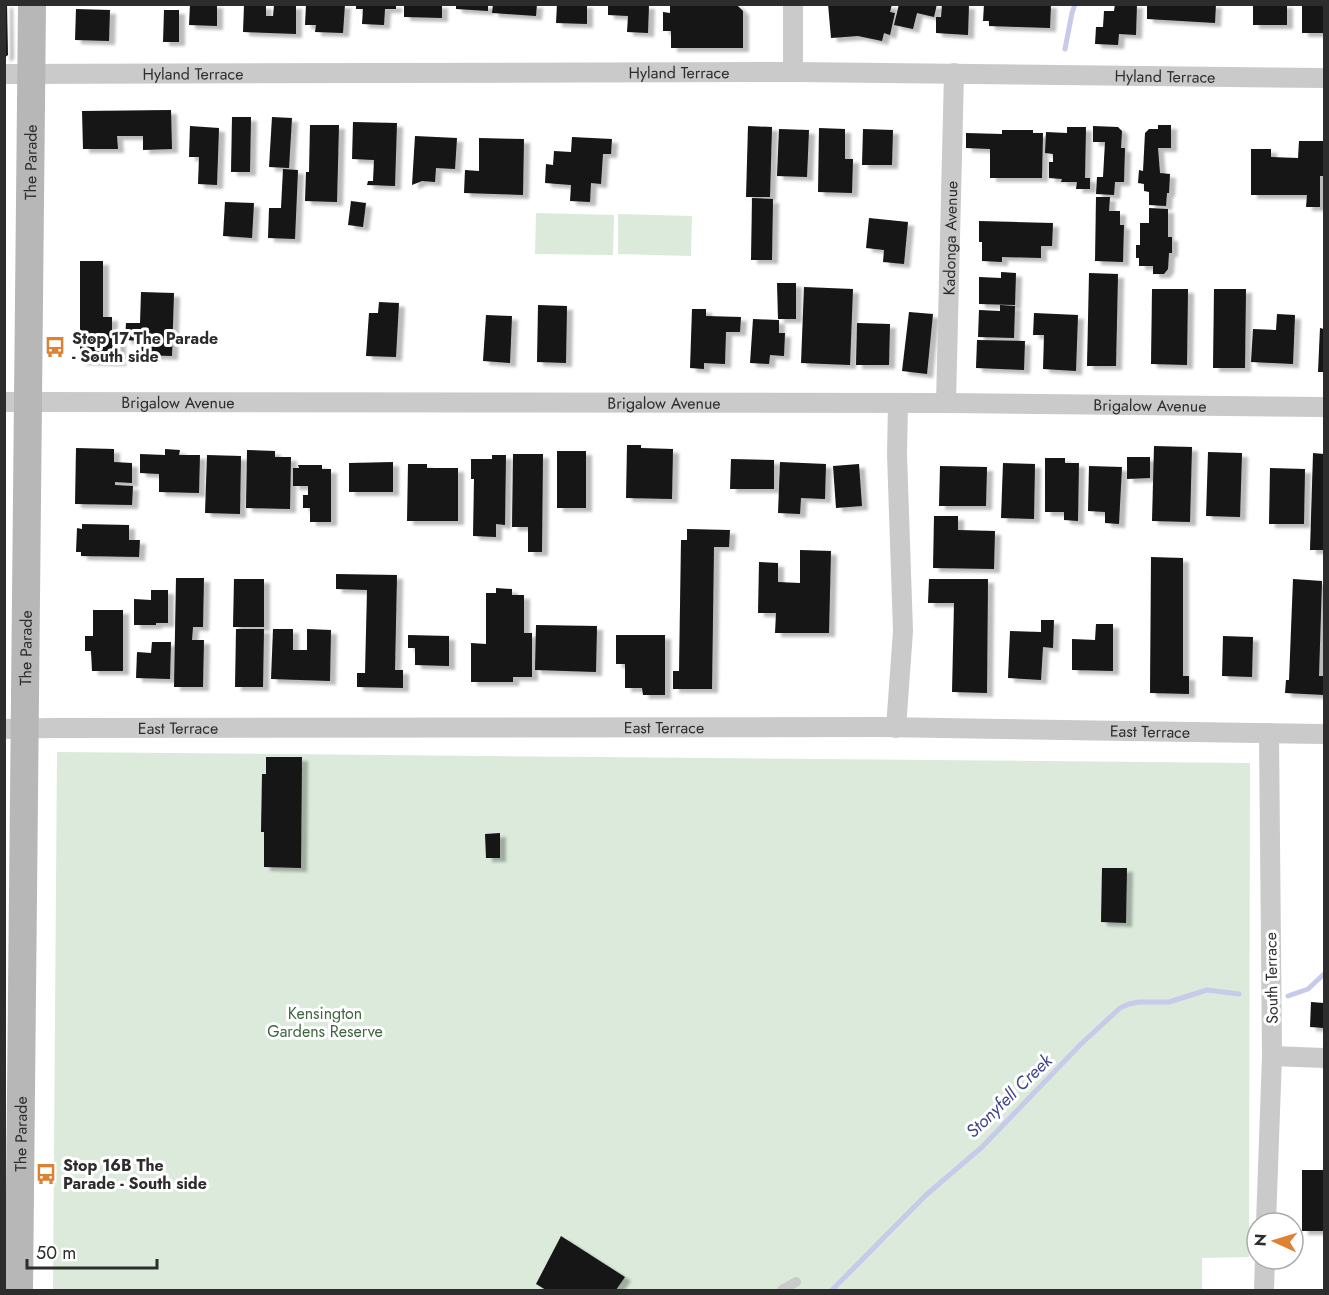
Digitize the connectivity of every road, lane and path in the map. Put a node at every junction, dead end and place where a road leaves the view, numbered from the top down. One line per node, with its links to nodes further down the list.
1 (32, 4): 5 (main road, The Parade)
2 (793, 4): 3 (street)
3 (792, 72): 4 (street, Hyland Terrace); 5 (street, Hyland Terrace)
4 (954, 73): 6 (street, Hyland Terrace); 8 (street, Kadonga Avenue)
5 (18, 74): 7 (main road, The Parade)
6 (1324, 78)
7 (17, 402): 9 (street, Brigalow Avenue); 12 (main road, The Parade)
8 (946, 403): 9 (street, Brigalow Avenue); 10 (street, Brigalow Avenue)
9 (898, 404): 11 (street)
10 (1324, 407)
11 (896, 728): 12 (street, East Terrace); 13 (street, East Terrace)
12 (15, 729): 15 (main road, The Parade)
13 (1269, 733): 14 (street, East Terrace); 16 (street, South Terrace)
14 (1324, 734)
15 (13, 1054): 21 (main road, The Parade)
16 (1272, 1056): 17 (street); 18 (street, South Terrace)
17 (1324, 1058)
18 (1266, 1211)
19 (1265, 1271): 23 (street)
20 (796, 1282): 22 (lane)
21 (19, 1290)
22 (782, 1290)
23 (1264, 1290)

